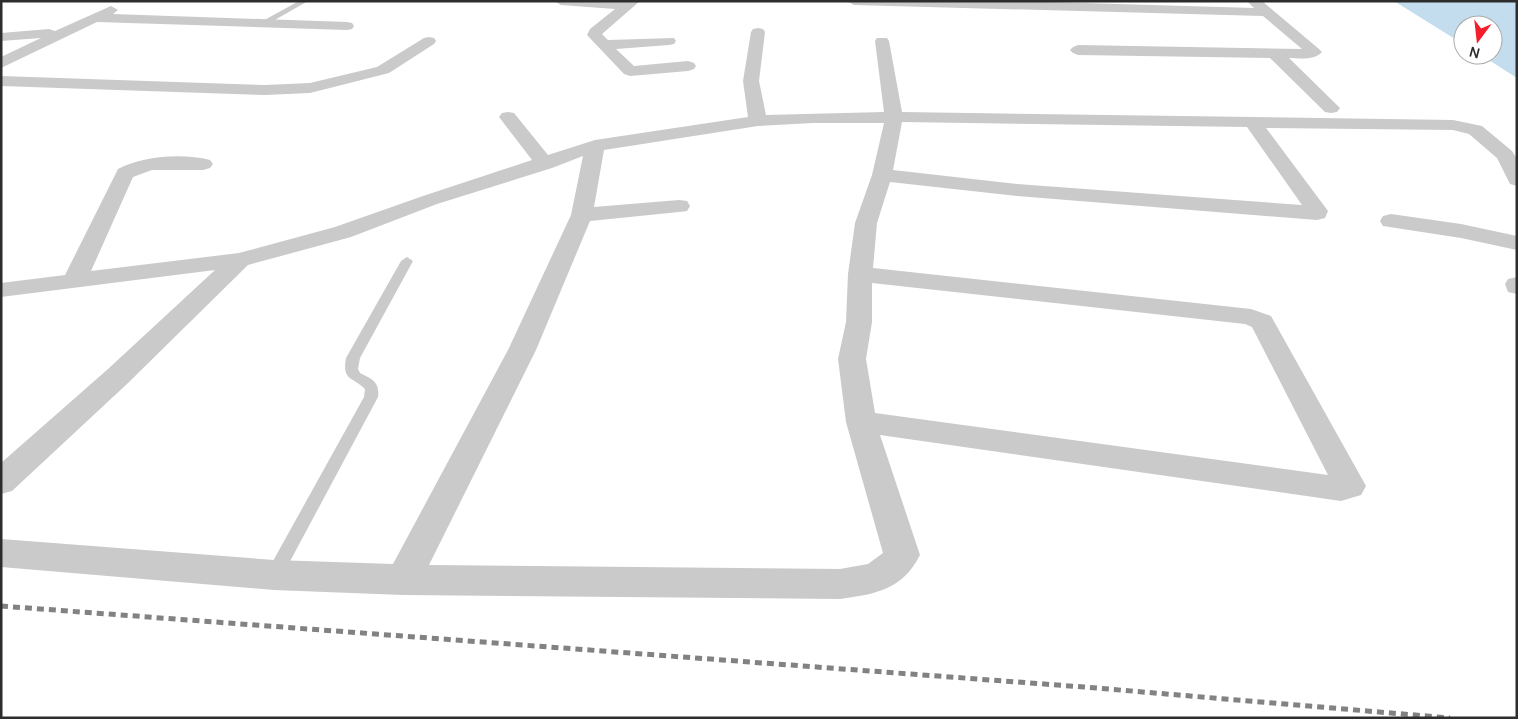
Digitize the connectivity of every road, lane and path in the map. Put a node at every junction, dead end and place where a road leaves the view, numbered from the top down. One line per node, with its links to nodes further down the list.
1 (305, 1): 11 (lane)
2 (560, 1): 6 (street)
3 (854, 1): 5 (street)
4 (1254, 1): 8 (street)
5 (876, 2): 8 (street); 10 (street)
6 (630, 4): 19 (street)
7 (122, 5): 9 (street)
8 (1267, 12): 21 (street)
9 (95, 18): 11 (street); 13 (street)
10 (876, 18)
11 (262, 24): 12 (street)
12 (347, 26)
13 (65, 32): 15 (street); 22 (street)
14 (758, 32): 28 (street)
15 (1, 38)
16 (429, 41): 24 (street)
17 (668, 41): 19 (street)
18 (882, 41): 26 (street)
19 (603, 45): 23 (street)
20 (1078, 50): 21 (street)
21 (1274, 53): 25 (street)
22 (1, 63)
23 (688, 66)
24 (1, 81)
25 (1331, 108)
26 (894, 117): 28 (street); 29 (street); 33 (street)
27 (508, 118): 32 (street)
28 (758, 121): 30 (street)
29 (1252, 122): 33 (street); 34 (street)
30 (595, 146): 32 (street); 36 (street)
31 (203, 164): 42 (street)
32 (545, 164): 39 (street)
33 (882, 175): 41 (street)
34 (1517, 180)
35 (679, 206): 36 (street)
36 (582, 215): 48 (street)
37 (1391, 221): 38 (street)
38 (1517, 243)
39 (240, 260): 42 (street); 45 (street)
40 (407, 261): 47 (lane)
41 (860, 274): 44 (street); 44 (street)
42 (74, 281): 43 (street)
43 (4, 292)
44 (861, 422): 48 (street)
45 (1, 482)
46 (1, 553): 47 (street)
47 (274, 575): 48 (street)
48 (403, 580)

